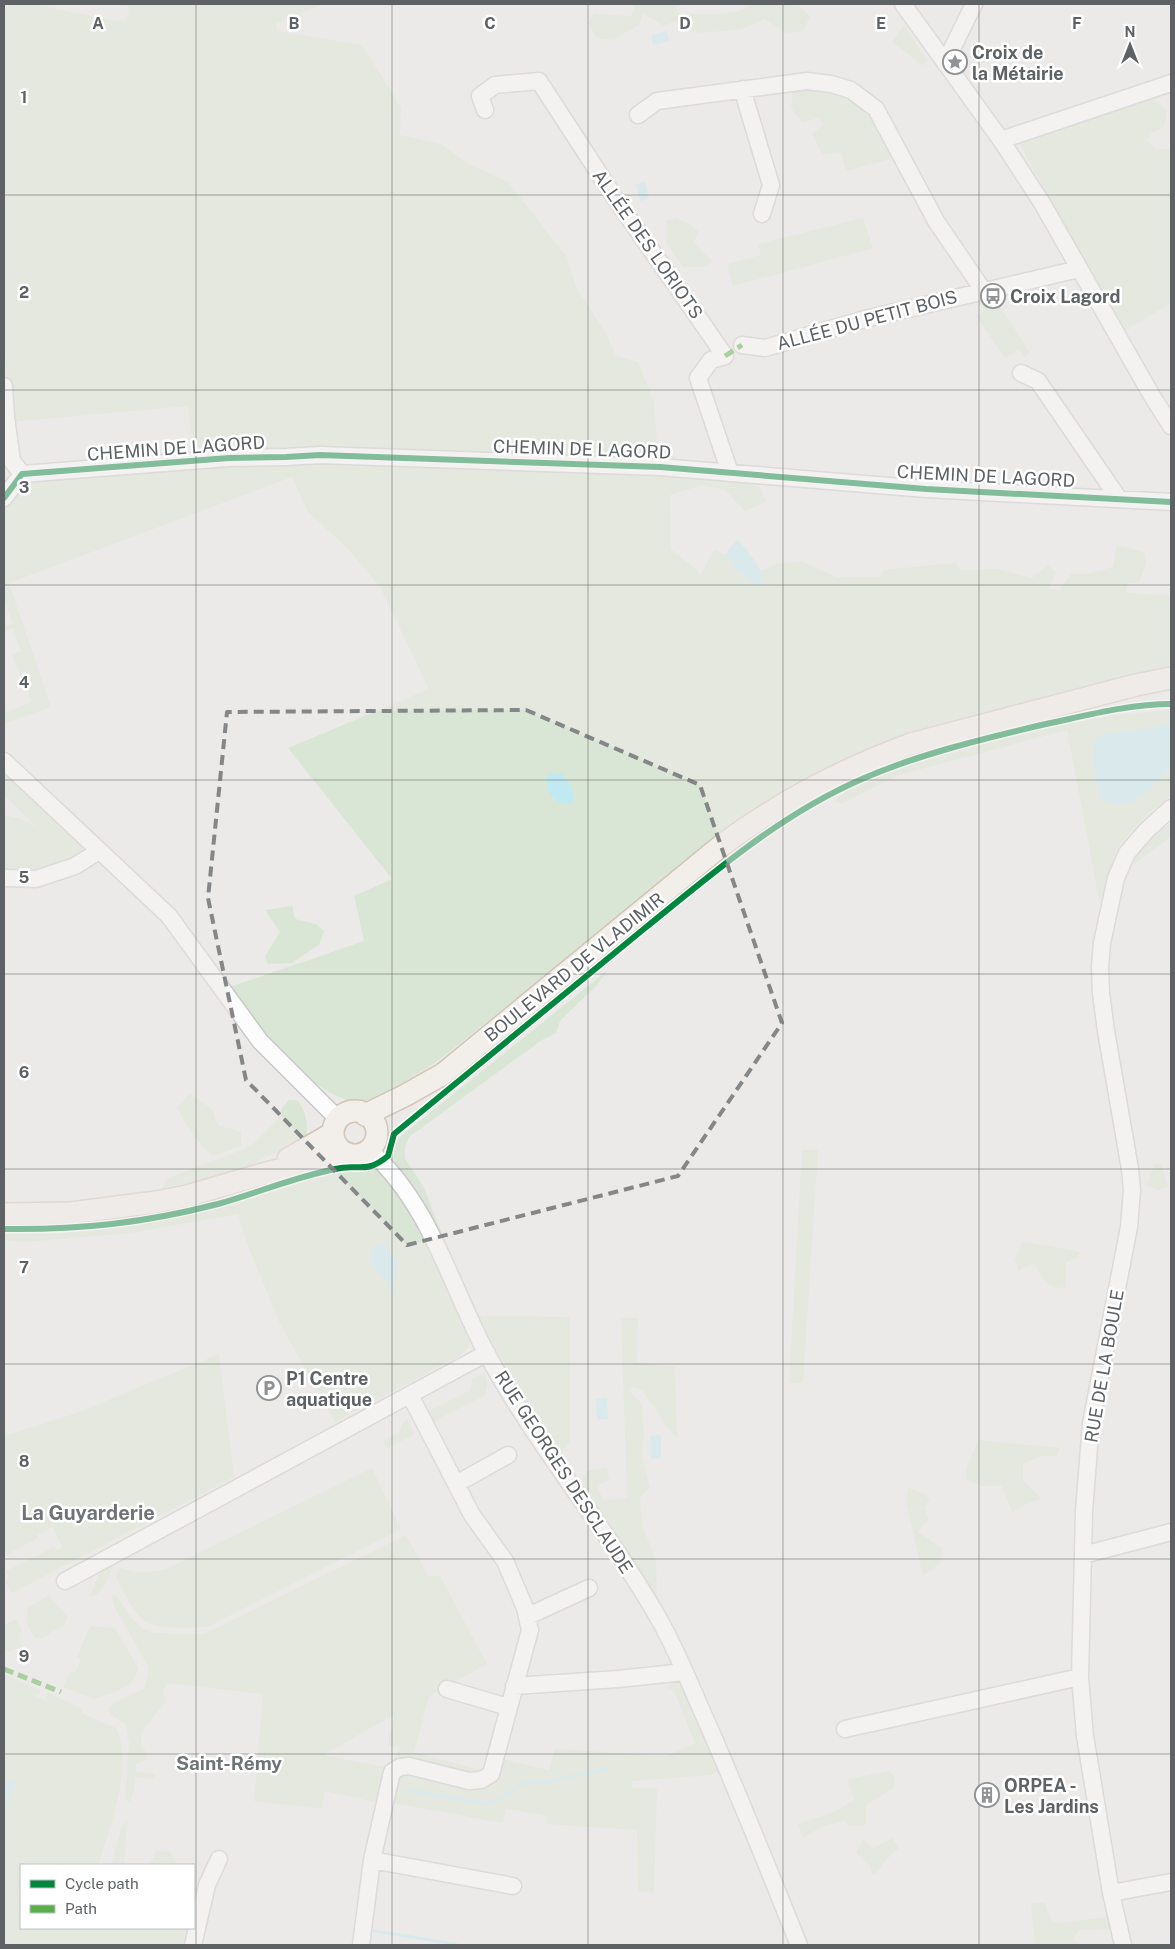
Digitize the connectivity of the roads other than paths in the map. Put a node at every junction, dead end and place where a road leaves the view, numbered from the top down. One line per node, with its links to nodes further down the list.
1 (903, 4): 3 (street)
2 (974, 4): 3 (street)
3 (945, 63): 8 (street)
4 (1171, 83): 8 (street)
5 (743, 89): 7 (street); 9 (street); 11 (street)
6 (485, 110): 16 (street, ALLÉE DES LORIOTS)
7 (638, 115)
8 (1001, 140): 10 (street)
9 (762, 214)
10 (1079, 269): 11 (street, ALLÉE DU PETIT BOIS); 15 (street)
11 (983, 290): 12 (street, ALLÉE DU PETIT BOIS)
12 (742, 345)
13 (1021, 373): 19 (street)
14 (4, 386): 17 (street)
15 (1171, 426)
16 (730, 473): 17 (street, CHEMIN DE LAGORD); 19 (street, CHEMIN DE LAGORD)
17 (22, 474): 18 (street)
18 (4, 498)
19 (1118, 499): 20 (street, CHEMIN DE LAGORD)
20 (1171, 502)
21 (1171, 678): 23 (main road, BOULEVARD DE VLADIMIR)
22 (1171, 693): 23 (main road, BOULEVARD DE VLADIMIR)
23 (1090, 698): 28 (main road, BOULEVARD DE VLADIMIR)
24 (4, 761): 26 (street)
25 (1171, 808): 39 (street, RUE DE LA BOULE)
26 (99, 850): 27 (street); 29 (street)
27 (4, 878)
28 (370, 1121): 29 (main road); 30 (main road)
29 (336, 1126): 31 (main road); 32 (main road)
30 (369, 1150): 31 (main road); 34 (street, RUE GEORGES DESCLAUDE)
31 (345, 1153): 32 (main road)
32 (259, 1174): 33 (main road)
33 (4, 1214)
34 (487, 1353): 35 (street); 43 (street, RUE GEORGES DESCLAUDE)
35 (410, 1395): 37 (street); 40 (street)
36 (508, 1455): 37 (street)
37 (456, 1484): 42 (street)
38 (1171, 1532): 39 (street)
39 (1083, 1555): 44 (street, RUE DE LA BOULE)
40 (66, 1581)
41 (589, 1588): 42 (street)
42 (528, 1616): 45 (street)
43 (684, 1672): 45 (street); 56 (street, RUE GEORGES DESCLAUDE)
44 (1080, 1677): 48 (street); 53 (street, RUE DE LA BOULE)
45 (514, 1686): 47 (street)
46 (448, 1689): 47 (street)
47 (508, 1707): 50 (street)
48 (844, 1729)
49 (219, 1859): 54 (street)
50 (372, 1860): 52 (street); 55 (street)
51 (1171, 1882): 53 (street)
52 (514, 1886)
53 (1111, 1893): 57 (street, RUE DE LA BOULE)
54 (193, 1945)
55 (361, 1945)
56 (799, 1945)
57 (1123, 1945)

